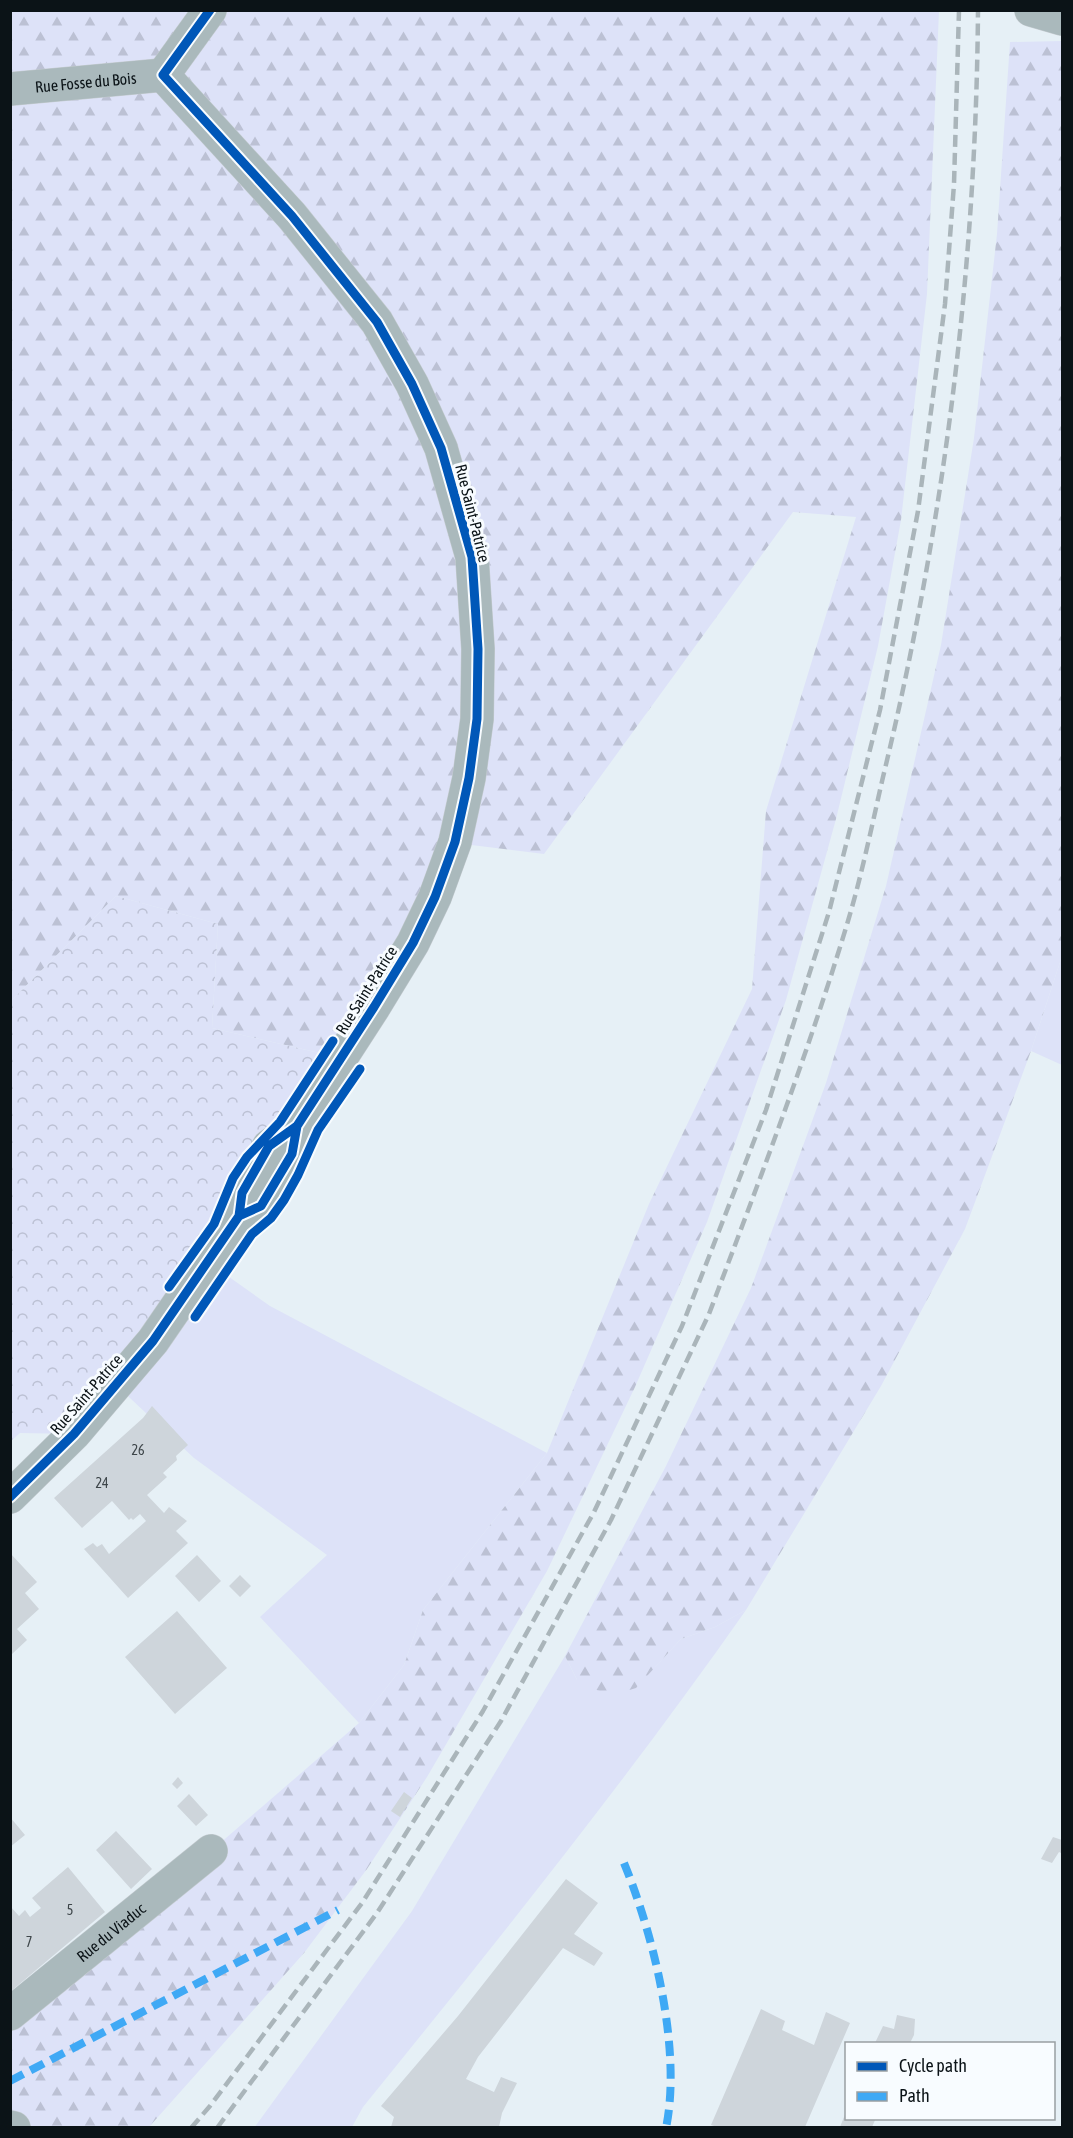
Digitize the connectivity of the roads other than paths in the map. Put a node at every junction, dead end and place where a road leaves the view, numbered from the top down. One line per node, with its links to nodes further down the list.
1 (210, 10): 4 (street)
2 (1030, 10): 3 (street)
3 (1062, 19)
4 (163, 75): 5 (street, Rue Fosse du Bois); 6 (street, Rue Saint-Patrice)
5 (10, 89)
6 (10, 1497)
7 (212, 1851): 8 (street, Rue du Viaduc)
8 (10, 2014)

